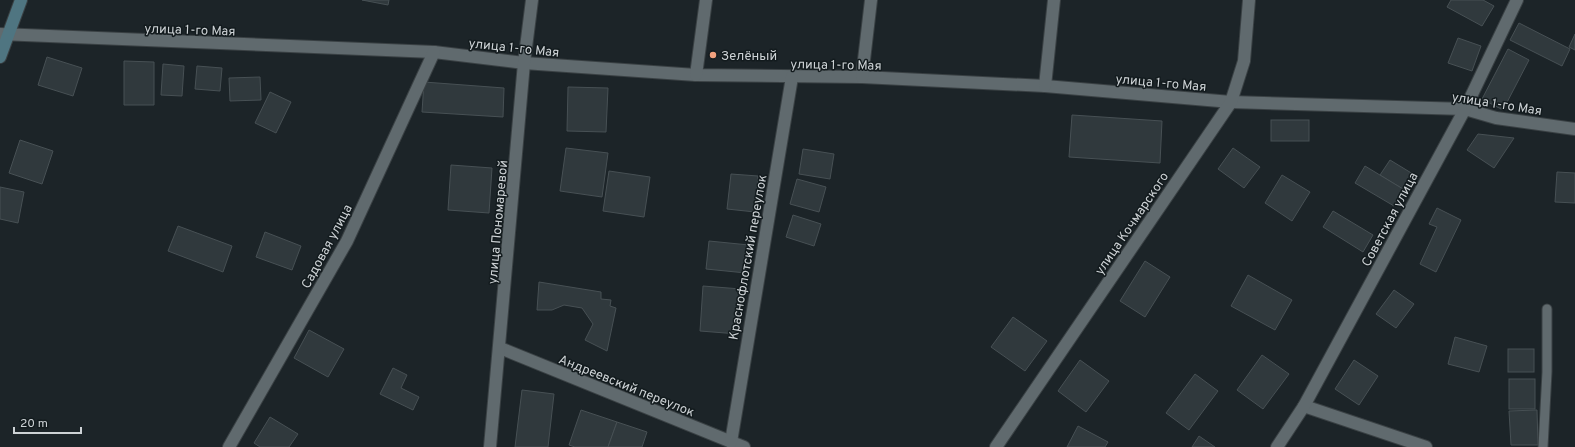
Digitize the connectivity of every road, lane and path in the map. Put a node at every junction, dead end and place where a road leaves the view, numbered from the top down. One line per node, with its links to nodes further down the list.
1 (21, 0): 8 (main road)
2 (532, 0): 11 (street, улица Пономаревой)
3 (706, 0): 12 (street)
4 (871, 0): 14 (street)
5 (1054, 0): 15 (street)
6 (1249, 0): 16 (street, улица Кочмарского)
7 (1518, 0): 17 (street, Советская улица)
8 (4, 35): 9 (street, улица 1-го Мая); 10 (main road)
9 (434, 52): 11 (street, улица 1-го Мая); 23 (street, Садовая улица)
10 (0, 57)
11 (524, 63): 12 (street, улица 1-го Мая); 20 (street, улица Пономаревой)
12 (696, 75): 13 (street, улица 1-го Мая)
13 (792, 77): 14 (street, улица 1-го Мая); 22 (street, Краснофлотский переулок)
14 (862, 78): 15 (street, улица 1-го Мая)
15 (1045, 86): 16 (street, улица 1-го Мая)
16 (1231, 102): 17 (street, улица 1-го Мая); 26 (street, улица Кочмарского)
17 (1464, 110): 18 (street, улица 1-го Мая); 21 (street, Советская улица)
18 (1575, 129)
19 (1547, 309): 29 (lane)
20 (500, 348): 22 (street, Андреевский переулок); 24 (street, улица Пономаревой)
21 (1304, 406): 27 (street, Советская улица); 28 (street)
22 (731, 442): 25 (street, Андреевский переулок)
23 (229, 447)
24 (490, 447)
25 (744, 447)
26 (996, 447)
27 (1277, 447)
28 (1426, 447)
29 (1543, 447)

